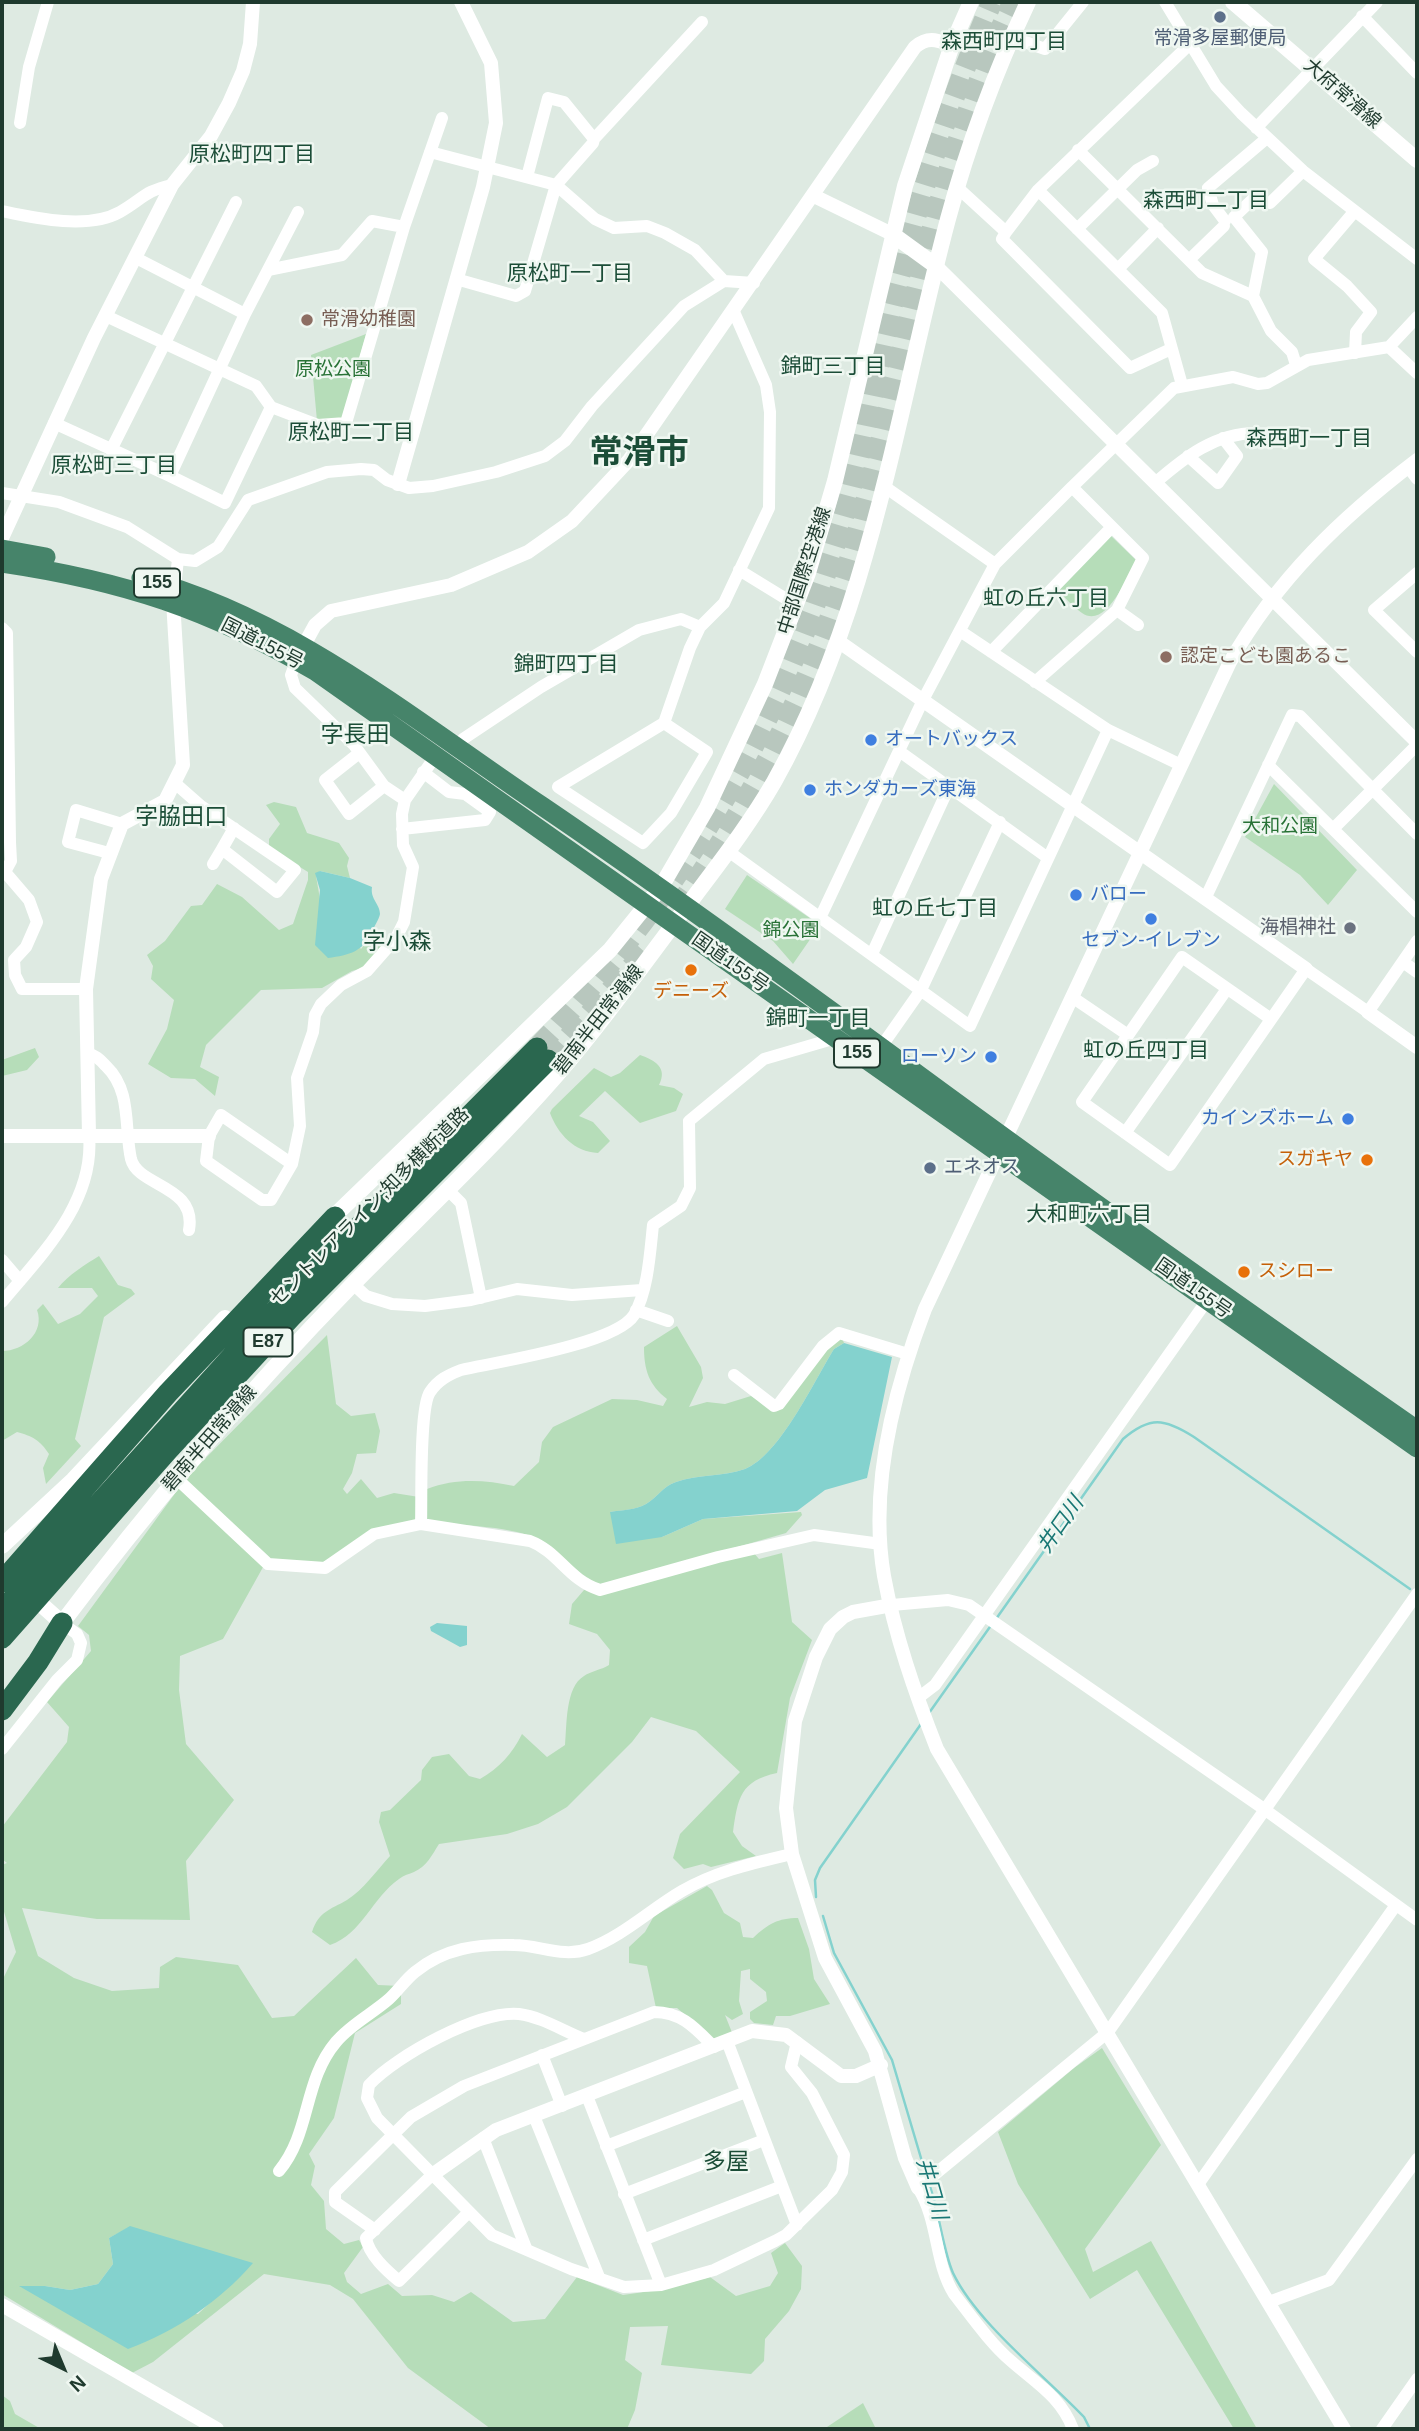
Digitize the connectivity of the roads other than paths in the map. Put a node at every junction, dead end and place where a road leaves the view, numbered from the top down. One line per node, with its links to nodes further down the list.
1 (48, 2): 18 (street)
2 (253, 2): 29 (street)
3 (461, 2): 26 (street)
4 (971, 2): 13 (main road, 中部国際空港線)
5 (1028, 2): 12 (main road)
6 (1083, 2): 12 (street)
7 (1165, 2): 14 (street)
8 (1233, 2): 15 (main road, 大府常滑線)
9 (1377, 2): 10 (street)
10 (1362, 16): 15 (street); 16 (street)
11 (702, 22): 21 (street)
12 (1011, 37): 31 (main road)
13 (952, 45): 34 (street); 43 (main road, 中部国際空港線)
14 (1189, 45): 19 (street); 22 (street)
15 (1313, 68): 19 (street); 24 (main road, 大府常滑線)
16 (1417, 73)
17 (442, 118): 23 (street)
18 (20, 123)
19 (1256, 128): 20 (street)
20 (1267, 138): 27 (street); 45 (street)
21 (594, 139): 28 (street); 30 (street)
22 (1078, 150): 32 (street); 33 (street)
23 (430, 152): 26 (street); 39 (street)
24 (1417, 160)
25 (1153, 161): 32 (street)
26 (488, 166): 28 (street); 50 (street)
27 (1303, 171): 38 (street); 54 (street)
28 (527, 177): 30 (street)
29 (172, 185): 36 (street); 44 (street)
30 (556, 185): 50 (street); 51 (street)
31 (958, 188): 42 (street); 47 (main road)
32 (1118, 189): 40 (street); 41 (street)
33 (1038, 190): 41 (street); 42 (street)
34 (814, 196): 43 (street); 52 (street)
35 (236, 202): 53 (street)
36 (2, 211)
37 (298, 212): 49 (street)
38 (1354, 212): 46 (street); 62 (street)
39 (404, 226): 49 (street); 67 (street)
40 (1158, 228): 45 (street); 48 (street)
41 (1077, 229): 48 (street)
42 (1006, 232): 61 (street)
43 (892, 234): 47 (main road); 92 (main road, 中部国際空港線)
44 (136, 258): 53 (street); 57 (street)
45 (1190, 259): 54 (street)
46 (1417, 259)
47 (936, 266): 71 (street); 78 (main road)
48 (1118, 269): 61 (street)
49 (268, 270): 56 (street)
50 (456, 279): 77 (street)
51 (724, 281): 52 (street); 77 (street)
52 (754, 283): 55 (street)
53 (195, 288): 56 (street); 59 (street)
54 (1253, 296): 63 (street)
55 (734, 312): 88 (street); 101 (street)
56 (245, 314): 64 (street)
57 (106, 316): 59 (street); 68 (street)
58 (1417, 317): 60 (street)
59 (166, 345): 64 (street); 72 (street)
60 (1389, 347): 62 (street); 65 (street)
61 (1171, 349): 66 (street)
62 (1355, 353): 63 (street)
63 (1296, 365): 66 (street)
64 (221, 369): 67 (street); 75 (street)
65 (1417, 373)
66 (1182, 385): 71 (street)
67 (271, 407): 75 (street)
68 (54, 423): 72 (street); 81 (street)
69 (1256, 433): 70 (street)
70 (1223, 438): 73 (street); 73 (street)
71 (1116, 444): 76 (street); 79 (street)
72 (111, 450): 75 (street)
73 (1188, 456): 76 (street)
74 (1414, 469): 91 (street)
75 (170, 476)
76 (1155, 483): 91 (street)
77 (398, 484): 85 (street)
78 (885, 487): 87 (street); 98 (main road)
79 (1072, 487): 82 (street); 87 (street)
80 (2, 494): 81 (street)
81 (20, 497): 83 (street); 85 (street)
82 (1111, 528): 93 (street); 99 (street)
83 (2, 538)
84 (2, 549): 90 (highway, 国道155号 / 155)
85 (178, 559): 90 (street)
86 (2, 564): 90 (highway, 国道155号 / 155)
87 (995, 564): 97 (street)
88 (739, 570): 92 (street); 96 (street)
89 (1417, 573): 100 (street)
90 (174, 594): 101 (highway, 国道155号 / 155); 113 (street)
91 (1270, 598): 107 (street); 110 (street)
92 (796, 605): 132 (main road, 中部国際空港線)
93 (1117, 610): 94 (street); 102 (street)
94 (1138, 625)
95 (2, 628): 112 (street)
96 (701, 628): 104 (street); 106 (street)
97 (960, 632): 99 (street); 103 (street)
98 (838, 641): 103 (street); 127 (main road)
99 (990, 652): 102 (street)
100 (1417, 652)
101 (299, 654): 109 (street); 132 (highway, 国道155号 / 155); 134 (highway, 国道155号 / 155)
102 (1035, 682): 105 (street)
103 (923, 700): 108 (street); 118 (street)
104 (664, 723): 104 (street)
105 (1108, 730): 110 (street); 118 (street)
106 (463, 739)
107 (1417, 744): 116 (street)
108 (899, 751): 115 (street); 137 (street)
109 (358, 754): 114 (street); 114 (street)
110 (1181, 765): 128 (street)
111 (1268, 765): 116 (street); 123 (street); 133 (street)
112 (6, 771): 125 (street)
113 (176, 784): 120 (street); 121 (street)
114 (384, 786): 117 (street)
115 (949, 787): 119 (street); 140 (street)
116 (1373, 790): 123 (street); 124 (street)
117 (405, 800): 122 (street); 122 (street)
118 (1073, 805): 128 (street); 130 (street)
119 (1000, 822): 130 (street); 146 (street)
120 (122, 824): 129 (street); 129 (street)
121 (234, 828): 126 (street); 126 (street)
122 (402, 829): 162 (street)
123 (1333, 829): 136 (street)
124 (1417, 834)
125 (6, 842): 144 (street)
126 (222, 849): 131 (street)
127 (728, 851): 135 (main road); 137 (street)
128 (1140, 852): 133 (street); 147 (street)
129 (109, 853): 144 (street)
130 (1048, 858): 146 (street)
131 (214, 864)
132 (661, 887): 134 (main road, 碧南半田常滑線); 135 (highway, 国道155号 / 155)
133 (1205, 899): 142 (street)
134 (647, 905): 138 (highway, 国道155号 / 155); 161 (main road, 碧南半田常滑線)
135 (687, 906): 138 (main road, 碧南半田常滑線); 152 (highway, 国道155号 / 155)
136 (1417, 912)
137 (820, 918): 140 (street)
138 (674, 923): 151 (highway, 国道155号 / 155); 163 (main road, 碧南半田常滑線)
139 (1417, 941): 141 (street)
140 (872, 954): 146 (street)
141 (1403, 962): 143 (street); 148 (street)
142 (1306, 969): 148 (street); 149 (street)
143 (1417, 972)
144 (86, 989): 154 (street)
145 (1227, 989): 149 (street); 150 (street); 155 (street)
146 (921, 990): 152 (street)
147 (1072, 998): 150 (street); 160 (street)
148 (1368, 1012): 153 (street)
149 (1271, 1019): 155 (street)
150 (1128, 1035): 155 (street)
151 (836, 1038): 160 (highway, 国道155号 / 155); 169 (street)
152 (881, 1047): 160 (highway, 国道155号 / 155)
153 (1417, 1047)
154 (88, 1054): 156 (street); 157 (street)
155 (1125, 1133)
156 (89, 1135): 157 (street); 158 (street); 167 (street)
157 (129, 1135): 159 (street); 165 (street)
158 (2, 1136)
159 (209, 1136): 162 (street); 162 (street)
160 (1004, 1145): 171 (highway, 国道155号 / 155); 175 (street); 177 (highway, 国道155号 / 155)
161 (409, 1152): 163 (main road); 164 (main road, 碧南半田常滑線)
162 (292, 1164)
163 (444, 1186): 168 (main road, 碧南半田常滑線); 170 (street)
164 (335, 1217): 182 (main road, 碧南半田常滑線); 183 (highway)
165 (189, 1230)
166 (2, 1260): 167 (street)
167 (20, 1280): 172 (street)
168 (354, 1284): 170 (street); 179 (main road, 碧南半田常滑線)
169 (642, 1290): 170 (street); 173 (street)
170 (481, 1298)
171 (1208, 1300): 178 (highway, 国道155号 / 155); 188 (street)
172 (2, 1302)
173 (636, 1310): 174 (street); 180 (street)
174 (668, 1321)
175 (908, 1354): 176 (street); 181 (street)
176 (734, 1375)
177 (1417, 1430)
178 (1417, 1447)
179 (175, 1477): 180 (street); 189 (main road, 碧南半田常滑線)
180 (421, 1524): 181 (street)
181 (881, 1544): 185 (street)
182 (2, 1546)
183 (2, 1582)
184 (1417, 1594): 194 (street)
185 (892, 1605): 188 (street); 191 (street); 195 (street)
186 (43, 1606): 189 (main road)
187 (2, 1611): 190 (highway, セントレアライン;知多横断道路 / E87)
188 (984, 1615): 191 (street); 194 (street)
189 (62, 1623): 192 (highway); 193 (street)
190 (2, 1638)
191 (918, 1698): 198 (street)
192 (2, 1710)
193 (2, 1749)
194 (1264, 1810): 196 (street); 198 (street)
195 (792, 1854): 203 (street); 213 (street)
196 (1396, 1905): 197 (street); 215 (street)
197 (1417, 1920)
198 (1108, 2032): 215 (street); 217 (street)
199 (584, 2039): 201 (street); 202 (street); 208 (street)
200 (797, 2042): 201 (street); 203 (street); 220 (street)
201 (720, 2044): 204 (street); 205 (street)
202 (541, 2054): 206 (street); 208 (street)
203 (881, 2064): 217 (street)
204 (746, 2091): 210 (street); 211 (street)
205 (587, 2096): 206 (street); 211 (street)
206 (562, 2106): 207 (street)
207 (534, 2116): 209 (street); 224 (street)
208 (393, 2134): 214 (street); 221 (street)
209 (483, 2138): 214 (street); 223 (street)
210 (764, 2140): 216 (street); 218 (street)
211 (606, 2146): 218 (street)
212 (1417, 2159): 226 (street)
213 (279, 2171)
214 (432, 2175): 219 (street); 221 (street)
215 (1199, 2183): 226 (street)
216 (782, 2186): 220 (street); 222 (street)
217 (918, 2188): 230 (street)
218 (624, 2194): 222 (street)
219 (468, 2213): 221 (street); 223 (street)
220 (797, 2225): 225 (street)
221 (375, 2230)
222 (643, 2240): 225 (street)
223 (526, 2248): 224 (street)
224 (599, 2277): 225 (street)
225 (661, 2285)
226 (1269, 2302): 231 (street)
227 (2, 2305): 229 (street)
228 (1417, 2379): 232 (street)
229 (217, 2429)
230 (1073, 2429)
231 (1344, 2429)
232 (1382, 2429)

